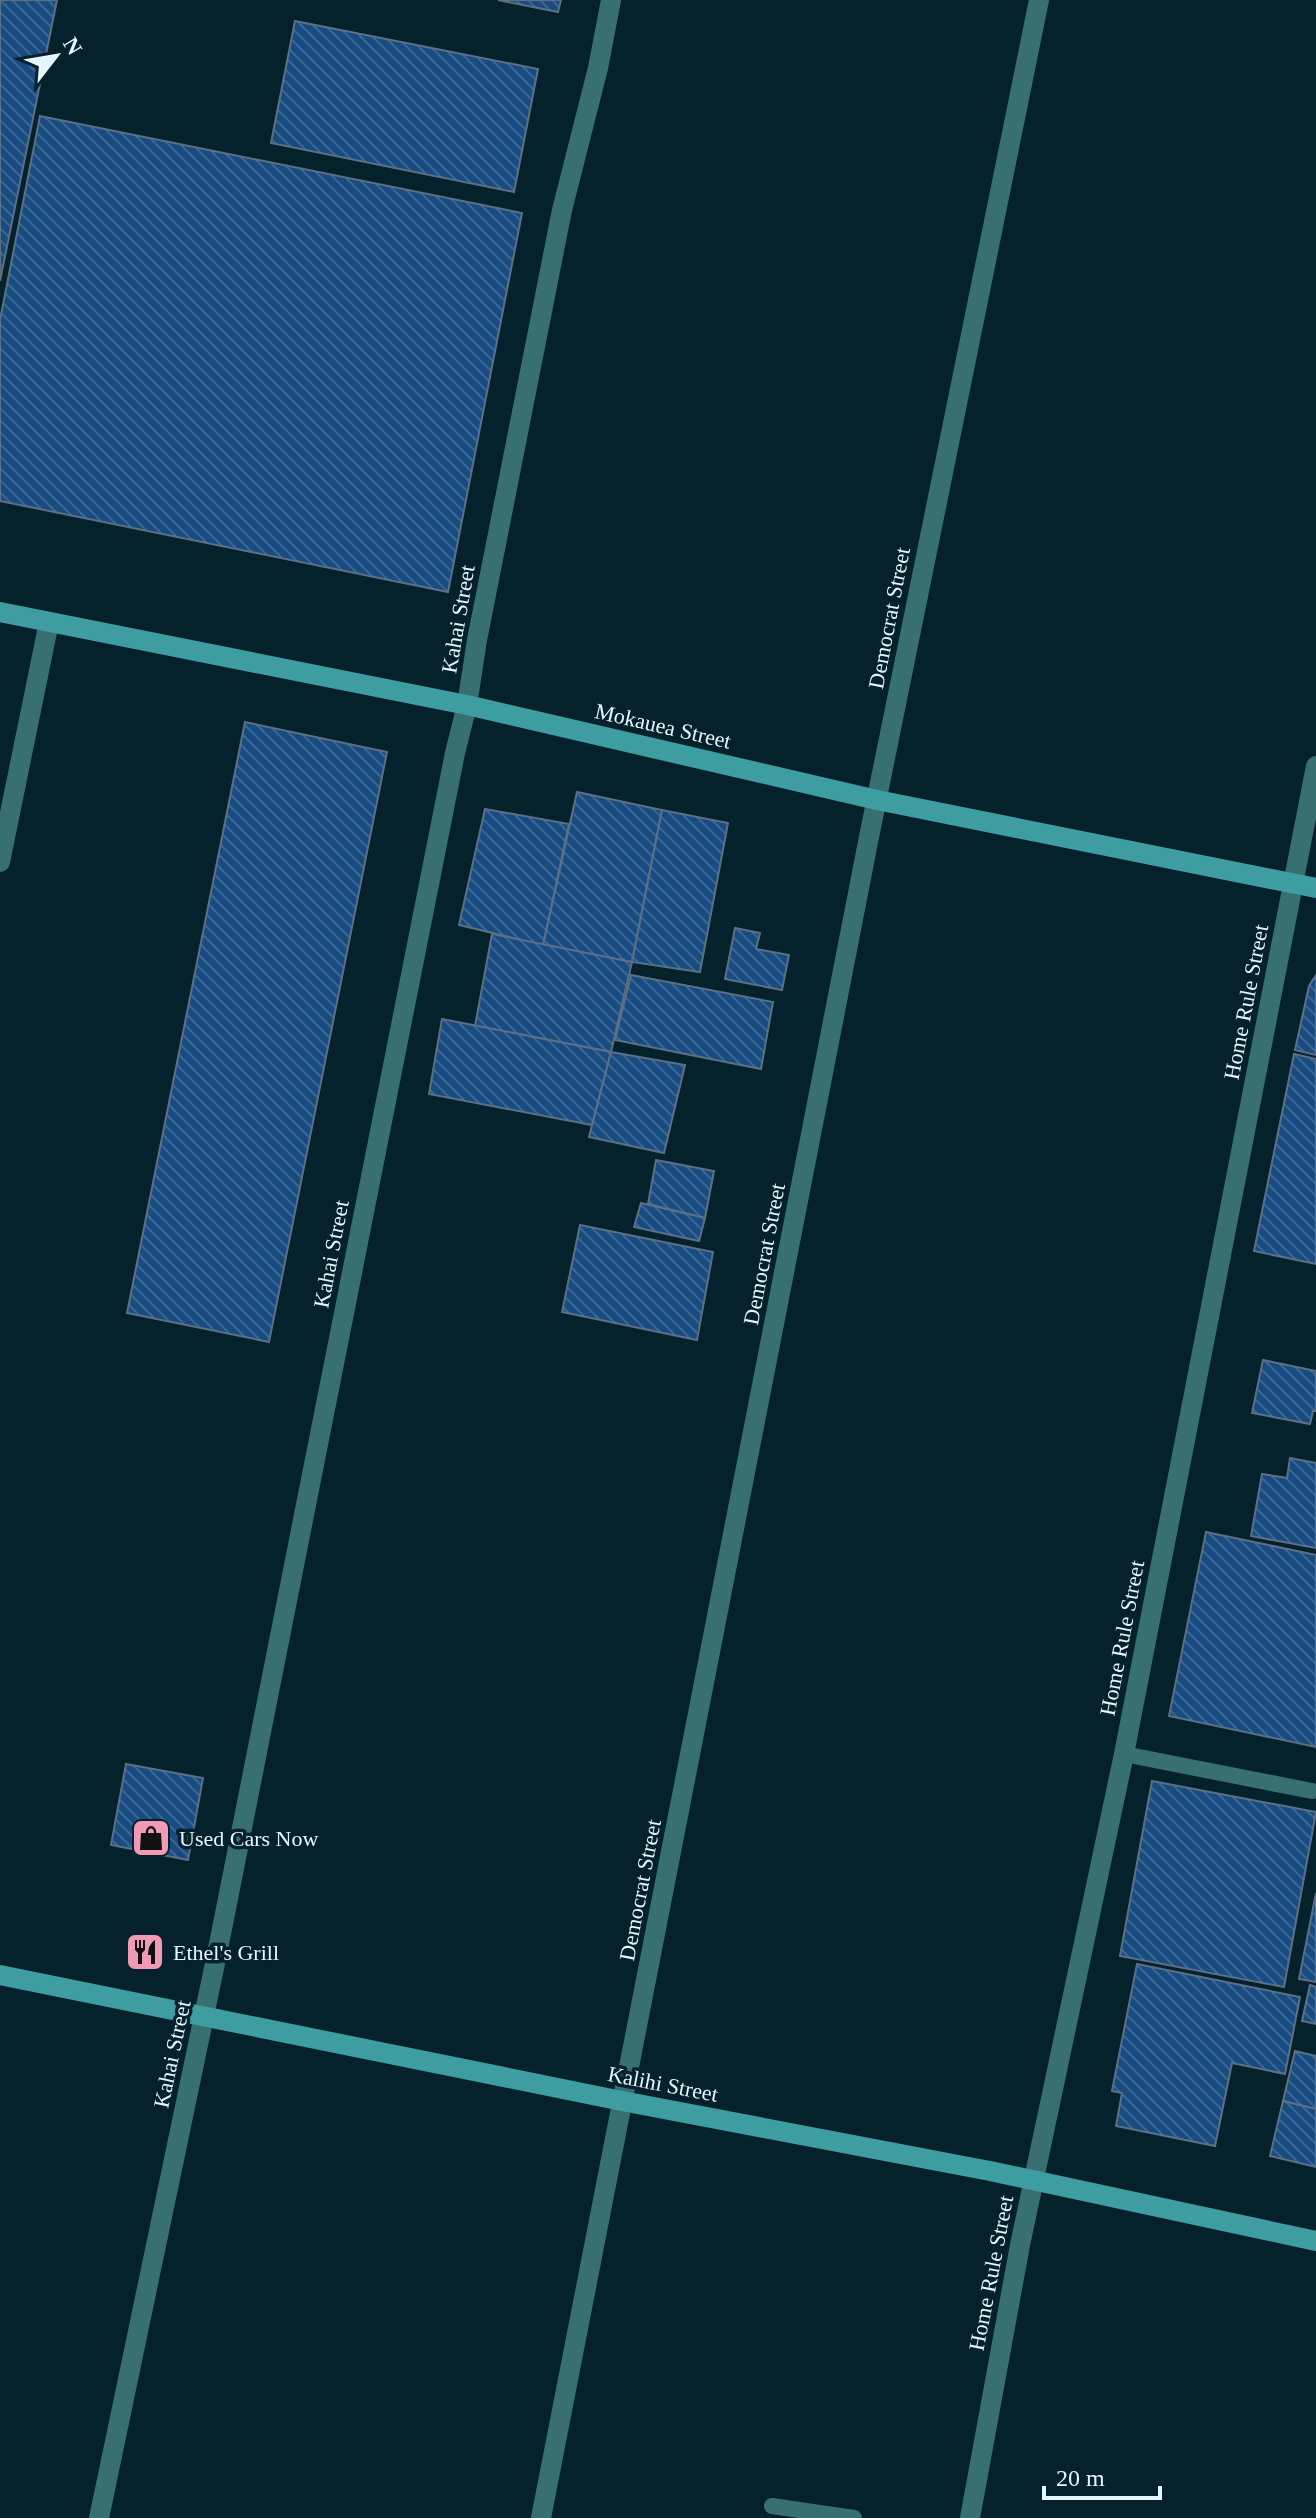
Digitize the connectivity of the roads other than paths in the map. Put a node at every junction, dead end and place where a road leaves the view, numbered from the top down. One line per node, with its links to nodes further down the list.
1 (611, 0): 5 (street, Kahai Street)
2 (1039, 0): 7 (street, Democrat Street)
3 (0, 612): 4 (street, Mokauea Street)
4 (49, 622): 5 (street, Mokauea Street); 8 (street)
5 (467, 705): 7 (street, Mokauea Street); 14 (street, Kahai Street)
6 (1316, 766): 9 (street, Home Rule Street)
7 (877, 800): 9 (street, Mokauea Street); 15 (street, Democrat Street)
8 (0, 862)
9 (1294, 883): 10 (street, Mokauea Street); 11 (street, Home Rule Street)
10 (1316, 888)
11 (1124, 1754): 12 (lane); 16 (street, Home Rule Street)
12 (1312, 1791)
13 (0, 1975): 14 (street, Kalihi Street)
14 (204, 2016): 15 (street, Kalihi Street); 19 (street, Kahai Street)
15 (622, 2101): 16 (street, Kalihi Street); 20 (street, Democrat Street)
16 (1034, 2180): 17 (street, Kalihi Street); 22 (street, Home Rule Street)
17 (1316, 2241)
18 (772, 2506): 21 (lane)
19 (99, 2518)
20 (541, 2518)
21 (854, 2518)
22 (970, 2518)

